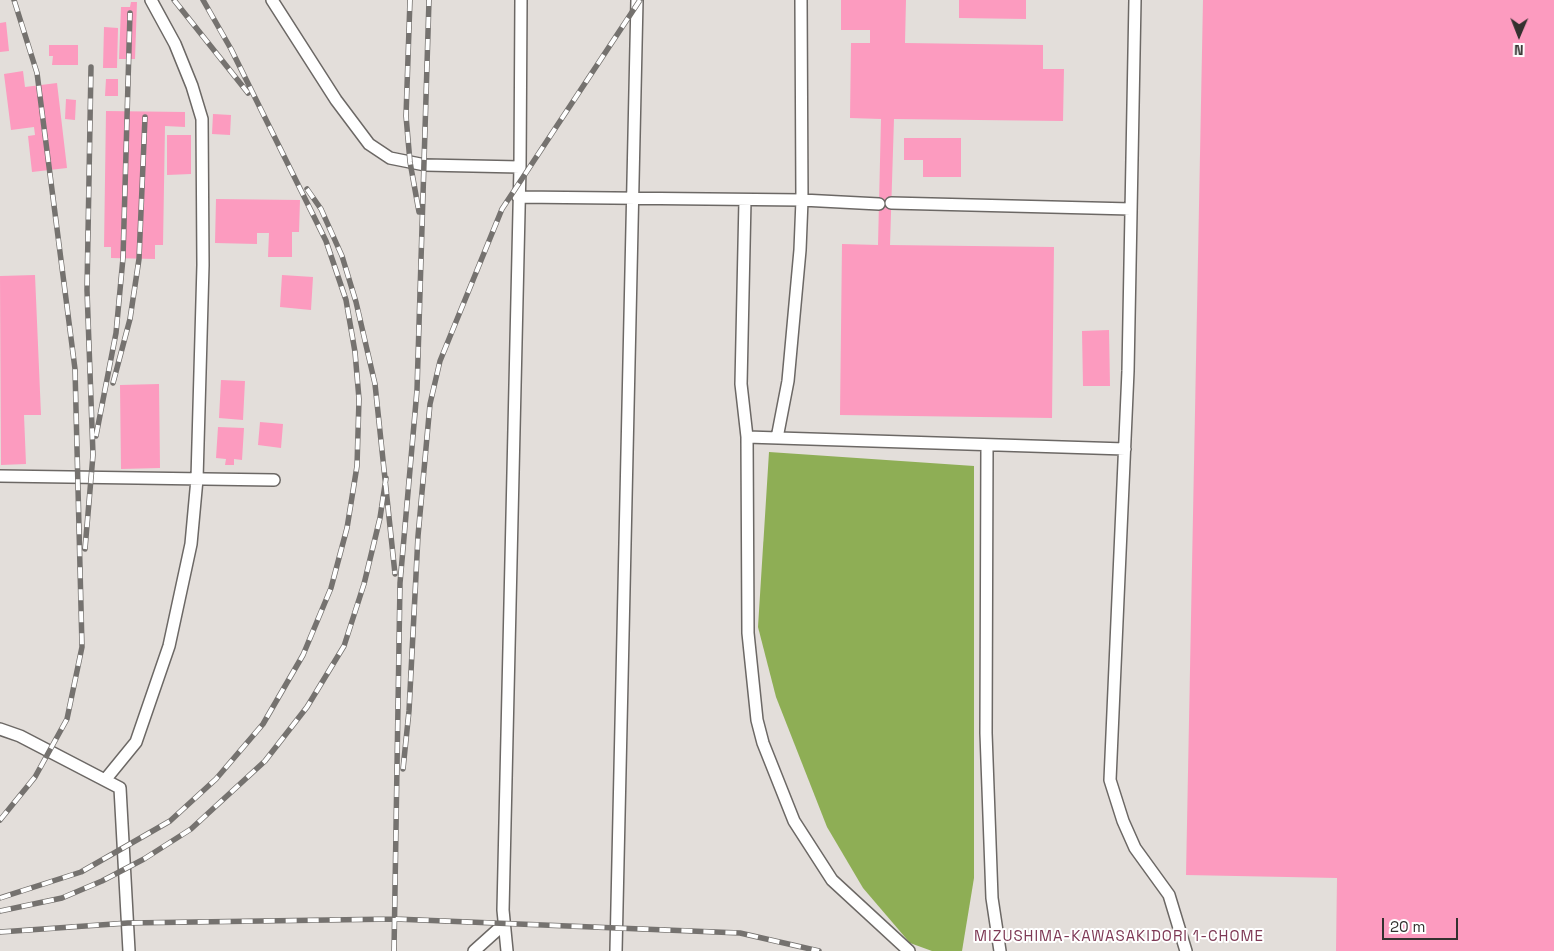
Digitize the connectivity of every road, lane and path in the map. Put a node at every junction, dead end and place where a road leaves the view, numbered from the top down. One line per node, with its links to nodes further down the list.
1 (151, 0): 20 (lane)
2 (272, 0): 7 (lane)
3 (521, 0): 7 (lane)
4 (637, 0): 9 (lane)
5 (801, 0): 11 (lane)
6 (1135, 0): 14 (lane)
7 (520, 168): 8 (lane)
8 (518, 197): 9 (lane); 24 (lane)
9 (633, 198): 10 (lane); 28 (lane)
10 (744, 200): 11 (lane); 15 (lane)
11 (802, 200): 13 (lane); 16 (lane)
12 (891, 203): 14 (lane)
13 (879, 204)
14 (1131, 209): 18 (lane)
15 (747, 437): 16 (lane); 29 (lane)
16 (777, 438): 17 (lane)
17 (987, 444): 18 (lane); 30 (lane)
18 (1125, 449): 31 (lane)
19 (0, 476): 20 (lane)
20 (197, 479): 21 (lane); 23 (lane)
21 (274, 480)
22 (0, 729): 23 (lane)
23 (105, 780): 25 (lane)
24 (504, 924): 26 (lane); 27 (lane)
25 (129, 951)
26 (474, 951)
27 (507, 951)
28 (616, 951)
29 (909, 951)
30 (1000, 951)
31 (1186, 951)

